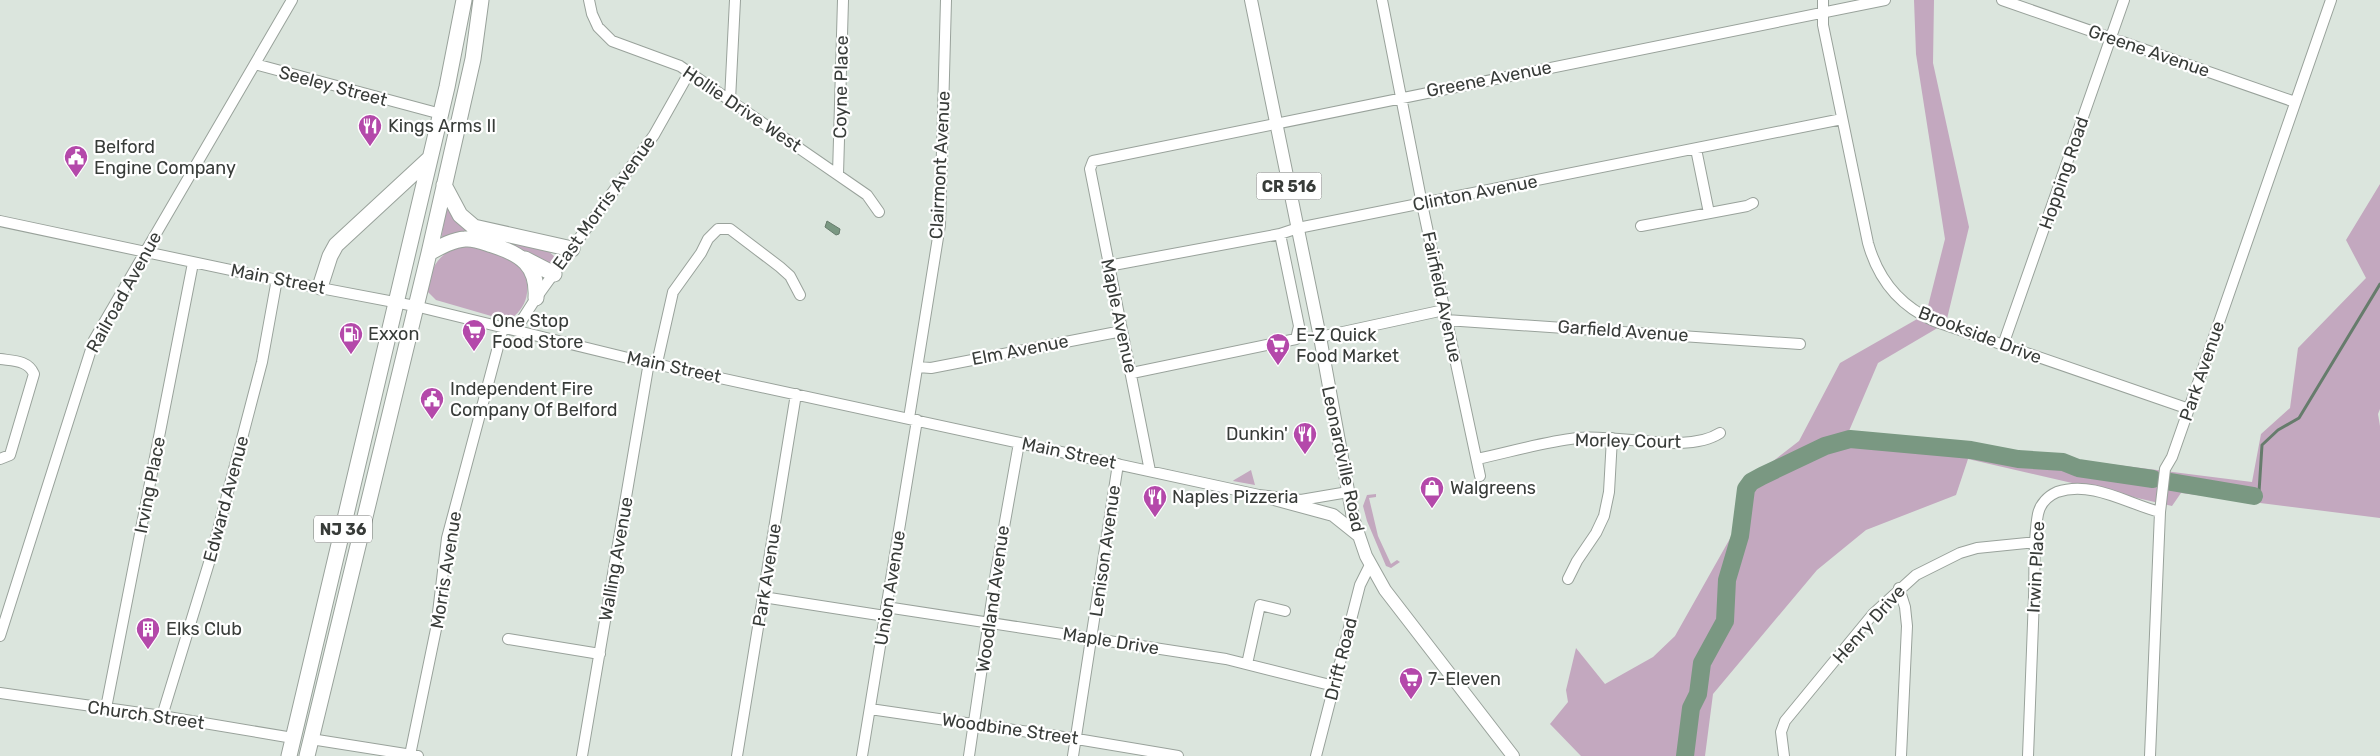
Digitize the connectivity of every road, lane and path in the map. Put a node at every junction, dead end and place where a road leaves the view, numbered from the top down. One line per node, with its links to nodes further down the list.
1 (292, 0): 17 (street, Railroad Avenue)
2 (464, 0): 22 (highway, NJ 36)
3 (481, 0): 29 (highway, NJ 36)
4 (589, 0): 18 (street, Hollie Drive West)
5 (735, 0): 20 (street)
6 (843, 0): 28 (street, Coyne Place)
7 (946, 0): 60 (street, Clairmont Avenue)
8 (1251, 0): 24 (main road, Leonardville Road / CR 516)
9 (1382, 0): 19 (street, Fairfield Avenue)
10 (1823, 0): 15 (street, Brookside Drive)
11 (1885, 0): 15 (street, Greene Avenue)
12 (2002, 0): 16 (street, Greene Avenue)
13 (2124, 0): 16 (street, Hopping Road)
14 (2331, 0): 21 (street, Park Avenue)
15 (1823, 12): 19 (street, Greene Avenue); 23 (street, Brookside Drive)
16 (2111, 38): 21 (street, Greene Avenue); 57 (street, Hopping Road)
17 (255, 64): 22 (street, Seeley Street); 39 (street, Railroad Avenue)
18 (690, 73): 20 (street, Hollie Drive West); 38 (street, East Morris Avenue)
19 (1400, 97): 24 (street, Greene Avenue); 31 (street, Fairfield Avenue)
20 (730, 100): 28 (street, Hollie Drive West)
21 (2295, 102): 63 (street, Park Avenue)
22 (441, 114): 26 (highway, NJ 36)
23 (1842, 119): 25 (street, Clinton Avenue); 57 (street, Brookside Drive)
24 (1277, 124): 27 (street, Greene Avenue); 36 (main road, Leonardville Road / CR 516)
25 (1696, 148): 31 (street, Clinton Avenue); 33 (street)
26 (429, 159): 46 (highway); 49 (highway, NJ 36)
27 (1093, 161): 43 (street, Maple Avenue)
28 (838, 174): 32 (street, Hollie Drive West)
29 (444, 185): 38 (highway); 40 (highway, NJ 36)
30 (1753, 203): 33 (street)
31 (1422, 204): 36 (street, Clinton Avenue); 51 (street, Fairfield Avenue)
32 (879, 212)
33 (1708, 213): 35 (street)
34 (0, 221): 39 (street, Main Street)
35 (1641, 226)
36 (1298, 228): 37 (street, Clinton Avenue); 55 (main road, Leonardville Road / CR 516)
37 (1280, 234): 43 (street, Clinton Avenue); 61 (street)
38 (572, 248): 44 (street, East Morris Avenue)
39 (145, 252): 42 (street, Main Street); 85 (street, Railroad Avenue)
40 (429, 253): 41 (highway); 50 (highway, NJ 36)
41 (524, 259): 44 (highway); 48 (highway)
42 (193, 262): 45 (street, Main Street); 92 (street, Irving Place)
43 (1108, 266): 53 (street, Maple Avenue)
44 (554, 274): 48 (street, East Morris Avenue)
45 (277, 279): 46 (street, Main Street); 94 (street, Edward Avenue)
46 (320, 287): 49 (street, Main Street)
47 (800, 295): 59 (street, Walling Avenue)
48 (536, 298): 54 (street, East Morris Avenue)
49 (396, 303): 50 (street, Main Street); 96 (highway, NJ 36)
50 (415, 306): 52 (street, Main Street); 97 (highway, NJ 36)
51 (1445, 315): 55 (street, Garfield Avenue); 56 (street, Garfield Avenue); 69 (street, Fairfield Avenue)
52 (503, 328): 54 (street, Main Street); 99 (street, Morris Avenue)
53 (1122, 331): 60 (street, Elm Avenue); 61 (street, Maple Avenue)
54 (518, 332): 59 (street, Main Street)
55 (1320, 337): 73 (main road, Leonardville Road / CR 516)
56 (1800, 344)
57 (2003, 345): 63 (street, Brookside Drive)
58 (0, 359): 68 (street)
59 (653, 363): 62 (street, Main Street); 88 (street, Walling Avenue)
60 (918, 367): 64 (street, Clairmont Avenue)
61 (1132, 373): 71 (street, Maple Avenue)
62 (796, 394): 64 (street, Main Street); 81 (street, Park Avenue)
63 (2189, 409): 75 (street, Park Avenue)
64 (913, 419): 67 (street, Main Street); 82 (street, Union Avenue)
65 (1720, 433): 66 (street, Morley Court)
66 (1612, 438): 69 (street, Morley Court); 79 (street)
67 (1019, 443): 70 (street, Main Street); 84 (street, Woodland Avenue)
68 (0, 459)
69 (1476, 459): 72 (street, Fairfield Avenue)
70 (1118, 464): 71 (street, Main Street); 86 (street, Lenison Avenue)
71 (1150, 471): 74 (street, Main Street)
72 (1480, 476)
73 (1348, 492): 74 (street, Main Street); 76 (main road, Leonardville Road / CR 516)
74 (1274, 499): 76 (main road)
75 (2160, 512): 77 (street, Irwin Place); 113 (street, Park Avenue)
76 (1358, 535): 78 (main road, Leonardville Road / CR 516)
77 (2036, 542): 80 (street, Henry Drive); 112 (street, Irwin Place)
78 (1370, 564): 90 (street, Drift Road); 109 (main road, Leonardville Road / CR 516)
79 (1568, 580)
80 (1899, 588): 110 (street, Henry Drive); 111 (street)
81 (763, 597): 82 (street, Maple Drive); 103 (street, Park Avenue)
82 (886, 612): 84 (street, Maple Drive); 93 (street, Union Avenue)
83 (1285, 612): 89 (street)
84 (989, 622): 86 (street, Maple Drive); 95 (street, Woodland Avenue)
85 (0, 636)
86 (1092, 638): 89 (street, Maple Drive); 98 (street, Lenison Avenue)
87 (508, 639): 88 (street)
88 (600, 654): 102 (street, Walling Avenue)
89 (1247, 664): 90 (street, Maple Drive)
90 (1334, 686): 108 (street, Drift Road)
91 (0, 693): 92 (street, Church Street)
92 (106, 708): 94 (street, Church Street)
93 (870, 709): 95 (street, Woodbine Street); 104 (street, Union Avenue)
94 (162, 716): 96 (street, Church Street)
95 (975, 724): 98 (street, Woodbine Street); 105 (street, Woodland Avenue)
96 (293, 738): 100 (highway, NJ 36)
97 (312, 739): 99 (street); 101 (highway, NJ 36)
98 (1077, 739): 106 (street, Lenison Avenue); 107 (street, Woodbine Street)
99 (414, 755)
100 (289, 756)
101 (308, 756)
102 (582, 756)
103 (737, 756)
104 (862, 756)
105 (969, 756)
106 (1073, 756)
107 (1178, 756)
108 (1317, 756)
109 (1513, 756)
110 (1784, 756)
111 (1901, 756)
112 (2028, 756)
113 (2150, 756)

